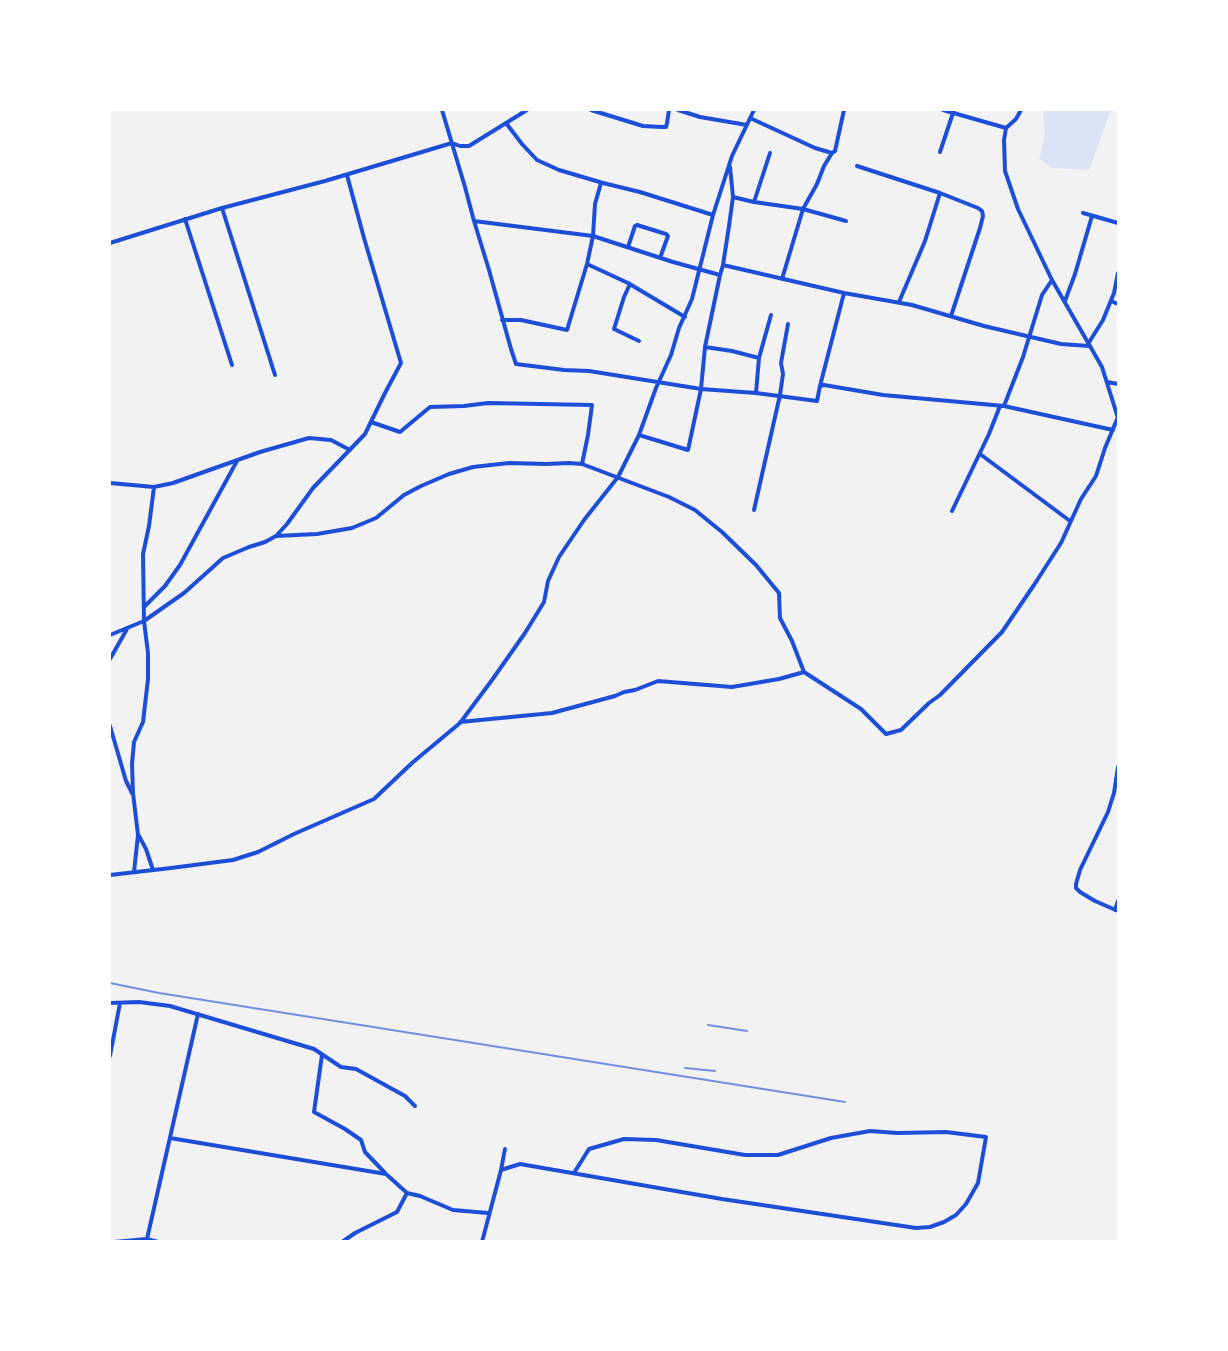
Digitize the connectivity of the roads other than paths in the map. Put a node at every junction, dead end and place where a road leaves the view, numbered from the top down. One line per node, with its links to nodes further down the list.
1 (442, 110): 17 (street)
2 (527, 110): 14 (street)
3 (591, 110): 4 (street)
4 (669, 110)
5 (678, 110): 12 (street)
6 (702, 110): 12 (street)
7 (754, 110): 13 (street)
8 (844, 110): 20 (street)
9 (943, 110): 11 (street)
10 (1021, 110): 16 (street)
11 (954, 111): 16 (street); 18 (street)
12 (700, 117): 15 (street)
13 (750, 118): 15 (street); 20 (street)
14 (506, 123): 17 (street); 24 (street)
15 (747, 125): 21 (street)
16 (1006, 128): 47 (street)
17 (452, 143): 23 (street); 34 (street)
18 (940, 152)
19 (770, 153): 27 (street)
20 (832, 153): 29 (street)
21 (729, 164): 26 (street); 31 (street)
22 (857, 166): 25 (street)
23 (347, 175): 28 (street); 75 (street)
24 (601, 183): 31 (street); 37 (street)
25 (940, 192): 51 (street); 55 (street)
26 (733, 197): 27 (street); 42 (street)
27 (754, 202): 29 (street)
28 (222, 208): 33 (street); 65 (street)
29 (803, 209): 35 (street); 46 (street)
30 (1083, 213): 32 (street)
31 (714, 215): 43 (street)
32 (1092, 216): 36 (street); 52 (street)
33 (185, 219): 38 (street); 64 (street)
34 (474, 221): 37 (street); 57 (street)
35 (846, 221)
36 (1119, 223)
37 (593, 236): 39 (street); 41 (street)
38 (110, 243)
39 (628, 247): 40 (street); 40 (street)
40 (660, 258): 43 (street)
41 (587, 264): 48 (street); 57 (street)
42 (723, 265): 45 (street); 46 (street)
43 (700, 270): 45 (street); 56 (street)
44 (1119, 273): 50 (street)
45 (720, 275): 62 (street)
46 (783, 279): 49 (street)
47 (1052, 280): 52 (street); 59 (street)
48 (630, 284): 56 (street); 60 (street)
49 (844, 293): 51 (street); 69 (street)
50 (1111, 301): 53 (street); 61 (street)
51 (899, 302): 55 (street)
52 (1065, 302): 61 (street)
53 (1119, 304)
54 (771, 315): 63 (street)
55 (951, 316): 59 (street)
56 (685, 317): 66 (street)
57 (502, 320): 66 (street)
58 (788, 324): 72 (street)
59 (1028, 336): 61 (street); 73 (street)
60 (639, 340)
61 (1088, 345): 67 (street)
62 (705, 347): 63 (street); 70 (street)
63 (759, 358): 71 (street)
64 (232, 365)
65 (275, 375)
66 (660, 382): 70 (street); 77 (street)
67 (1107, 382): 68 (street); 74 (street)
68 (1119, 384)
69 (820, 386): 72 (street); 73 (street)
70 (700, 389): 71 (street); 77 (street)
71 (756, 393): 72 (street)
72 (780, 395): 85 (street)
73 (1002, 406): 76 (street); 79 (street)
74 (1118, 417): 76 (street)
75 (370, 422): 78 (street); 81 (street)
76 (1113, 430): 87 (street)
77 (639, 435): 82 (street)
78 (350, 450): 80 (street); 88 (street)
79 (980, 454): 86 (street); 87 (street)
80 (238, 461): 84 (street); 89 (street)
81 (582, 464): 82 (street); 88 (street)
82 (618, 477): 94 (street); 95 (street)
83 (110, 483): 84 (street)
84 (154, 487): 89 (street)
85 (754, 510)
86 (952, 511)
87 (1070, 521): 94 (street)
88 (276, 536): 90 (street)
89 (144, 607): 90 (street)
90 (144, 621): 91 (street); 98 (street)
91 (128, 628): 92 (street); 93 (street)
92 (110, 635)
93 (110, 659)
94 (804, 672): 95 (street)
95 (459, 723): 100 (street)
96 (110, 726): 98 (street)
97 (1119, 767): 104 (street)
98 (133, 793): 99 (street)
99 (138, 835): 100 (street); 101 (street)
100 (153, 870): 101 (street)
101 (134, 872): 102 (street)
102 (110, 875)
103 (1119, 901): 104 (street)
104 (1117, 910)
105 (110, 1003): 106 (street)
106 (120, 1003): 107 (street); 109 (street)
107 (198, 1014): 108 (street); 111 (street)
108 (322, 1055): 110 (street); 115 (street)
109 (110, 1056)
110 (415, 1106)
111 (170, 1138): 115 (street); 118 (street)
112 (505, 1149): 113 (street)
113 (501, 1170): 114 (street); 117 (street)
114 (574, 1173): 114 (street)
115 (386, 1174): 116 (street)
116 (406, 1193): 117 (street); 121 (street)
117 (489, 1213): 122 (street)
118 (147, 1239): 119 (street); 120 (street)
119 (114, 1242)
120 (158, 1242)
121 (342, 1242)
122 (482, 1242)

